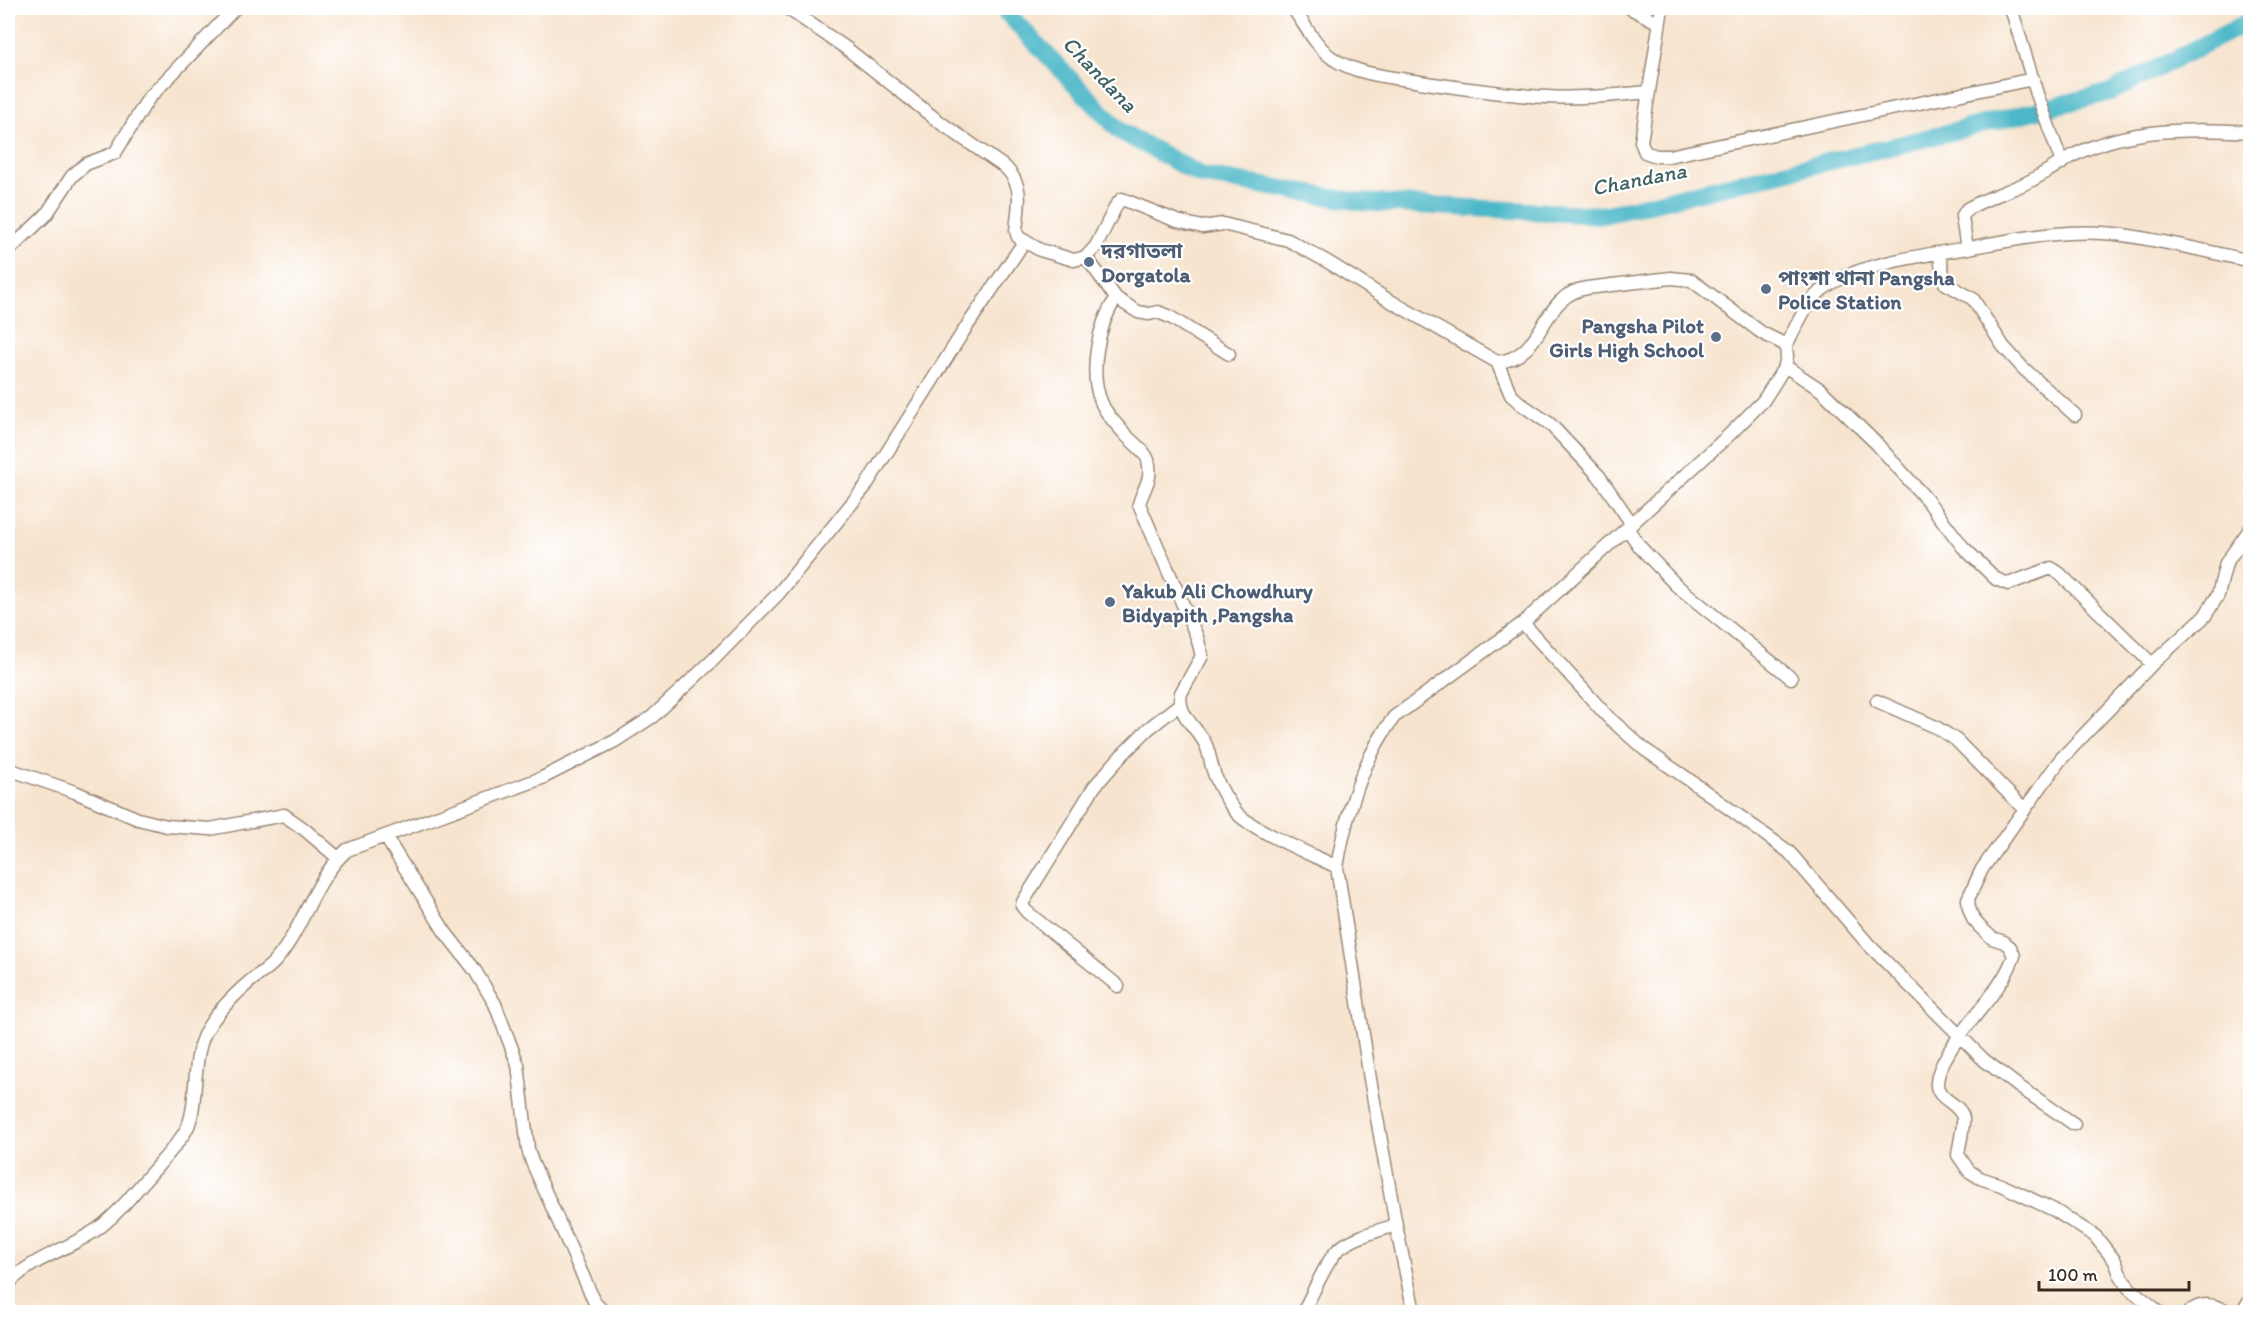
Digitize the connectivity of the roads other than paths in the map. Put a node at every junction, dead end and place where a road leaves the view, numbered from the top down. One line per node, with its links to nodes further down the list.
1 (235, 8): 14 (street)
2 (787, 8): 12 (street)
3 (1293, 8): 9 (street)
4 (1630, 8): 7 (street)
5 (1662, 8): 7 (street)
6 (2011, 8): 8 (street)
7 (1659, 23): 9 (street)
8 (2033, 79): 9 (street); 11 (street)
9 (1648, 92)
10 (2250, 132): 11 (street)
11 (2062, 163): 13 (street)
12 (1024, 242): 16 (street); 33 (street)
13 (1967, 248): 15 (street); 17 (street)
14 (8, 251)
15 (1939, 253): 19 (street); 23 (street)
16 (1086, 257): 18 (street); 21 (street)
17 (2250, 261)
18 (1116, 298): 20 (street); 30 (street)
19 (1786, 345): 21 (street); 22 (street)
20 (1229, 354)
21 (1497, 362): 24 (street)
22 (1785, 366): 24 (street); 27 (street)
23 (2075, 415)
24 (1630, 526): 26 (street); 28 (street)
25 (2250, 529): 27 (street)
26 (1523, 623): 35 (street); 37 (street)
27 (2152, 664): 32 (street)
28 (1791, 678)
29 (1877, 701): 32 (street)
30 (1180, 704): 35 (street); 36 (street)
31 (8, 769): 34 (street)
32 (2024, 809): 37 (street)
33 (385, 836): 34 (street); 42 (street)
34 (338, 858): 40 (street)
35 (1338, 867): 39 (street)
36 (1118, 986)
37 (1959, 1034): 38 (street); 45 (street)
38 (2074, 1124)
39 (1396, 1225): 43 (street); 44 (street)
40 (8, 1284)
41 (2250, 1300): 48 (street)
42 (604, 1312)
43 (1303, 1312)
44 (1414, 1312)
45 (2159, 1312)
46 (2189, 1312): 47 (street)
47 (2231, 1312)
48 (2242, 1312)

